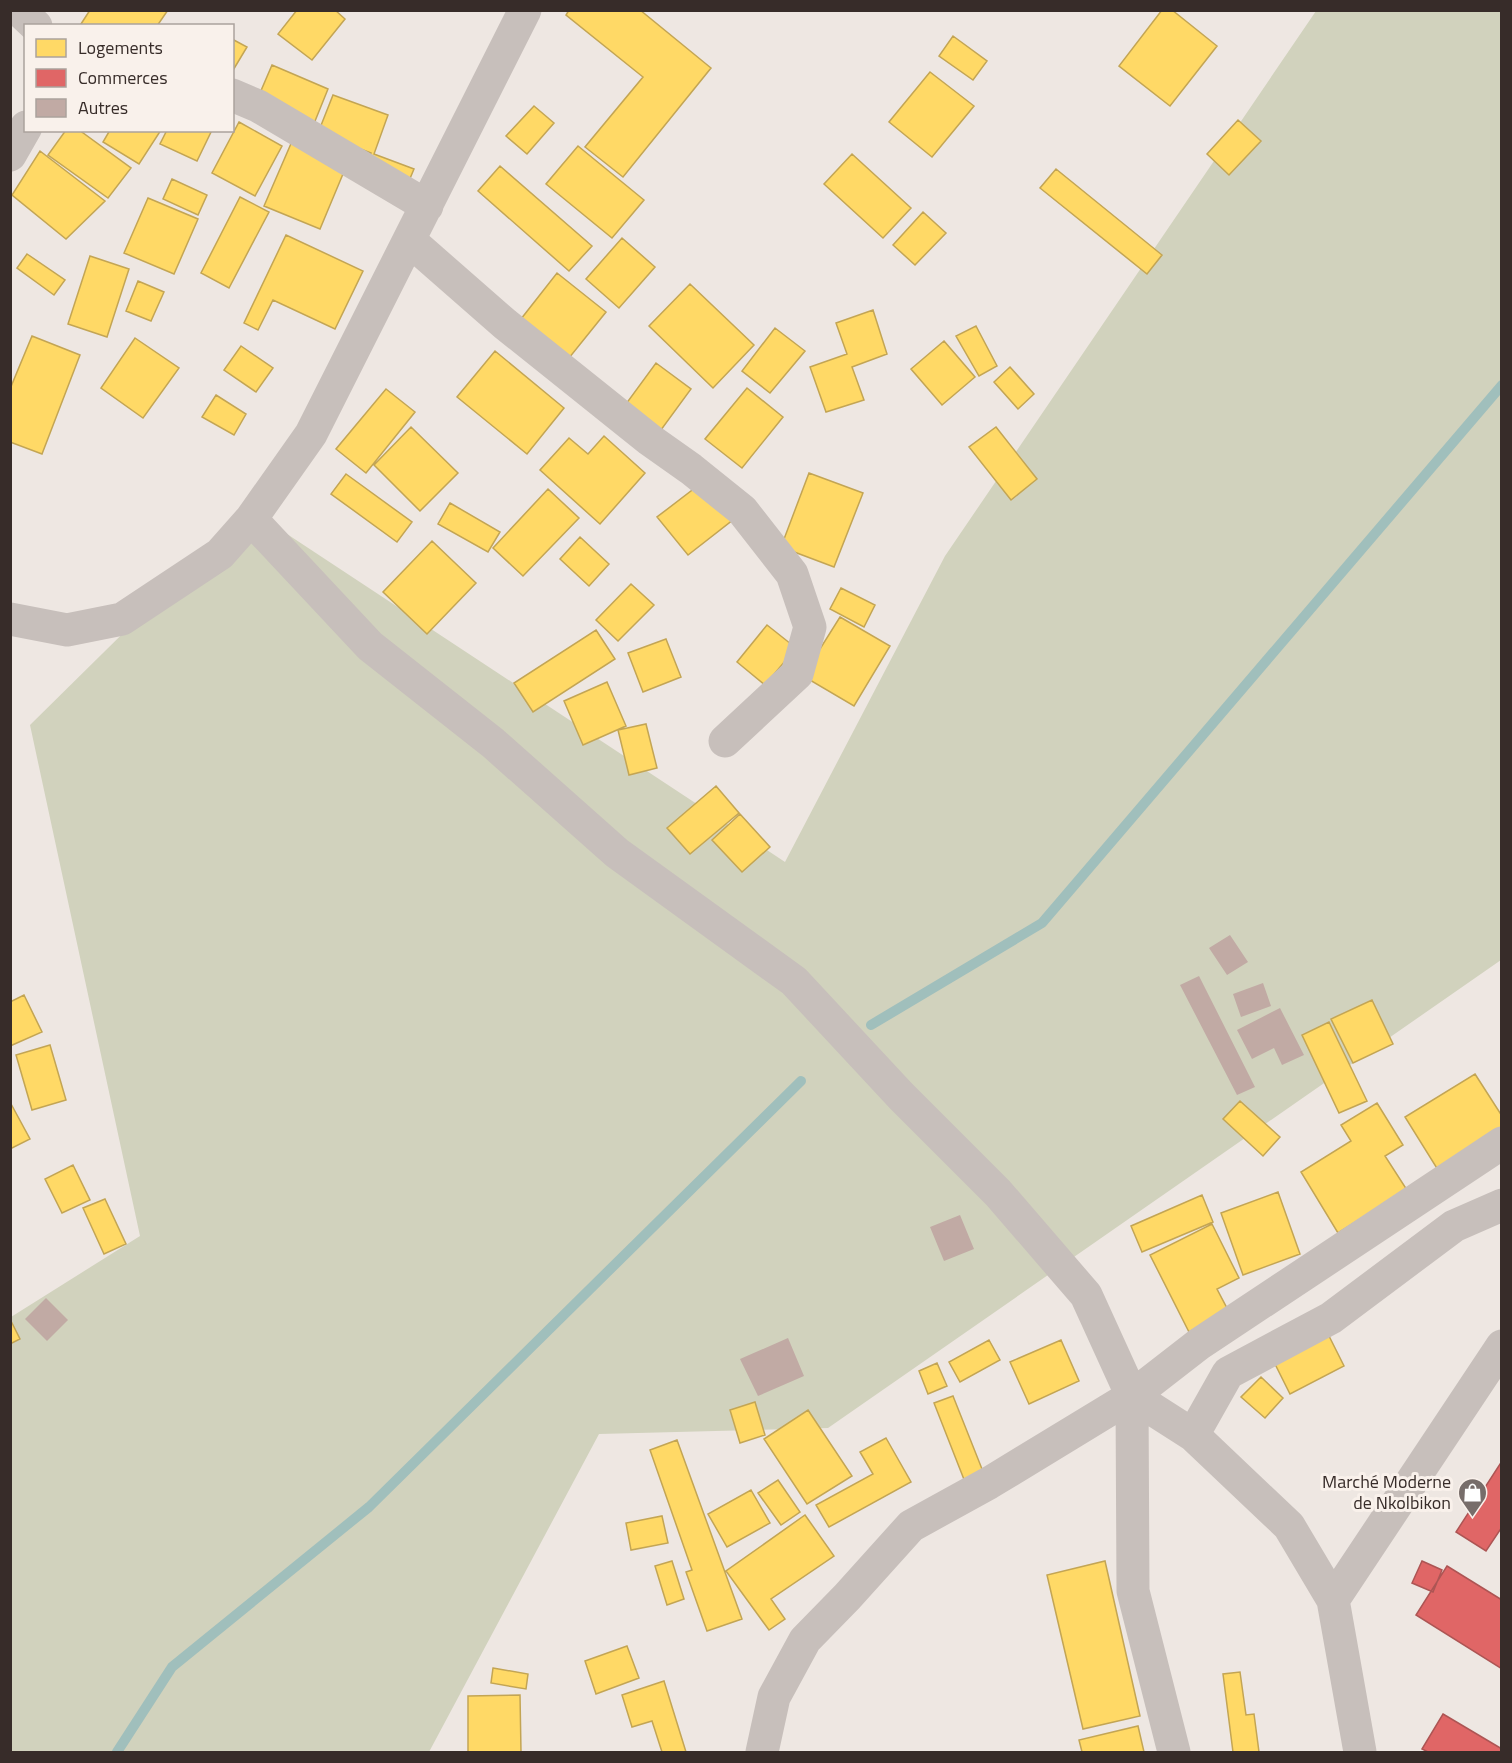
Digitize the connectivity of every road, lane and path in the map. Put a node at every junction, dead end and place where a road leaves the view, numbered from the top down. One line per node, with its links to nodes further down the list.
1 (19, 10): 3 (street)
2 (525, 10): 7 (street)
3 (34, 24)
4 (234, 96): 7 (street)
5 (24, 130): 6 (street)
6 (10, 154)
7 (427, 206): 8 (street)
8 (409, 240): 9 (street); 11 (street)
9 (251, 519): 10 (street); 15 (street)
10 (10, 619)
11 (725, 741)
12 (1502, 1143): 15 (street)
13 (1502, 1205): 16 (street)
14 (1502, 1346): 17 (street)
15 (1132, 1396): 16 (street); 18 (street); 19 (street)
16 (1193, 1435): 17 (street)
17 (1333, 1600): 20 (street)
18 (762, 1752)
19 (1174, 1752)
20 (1360, 1752)

